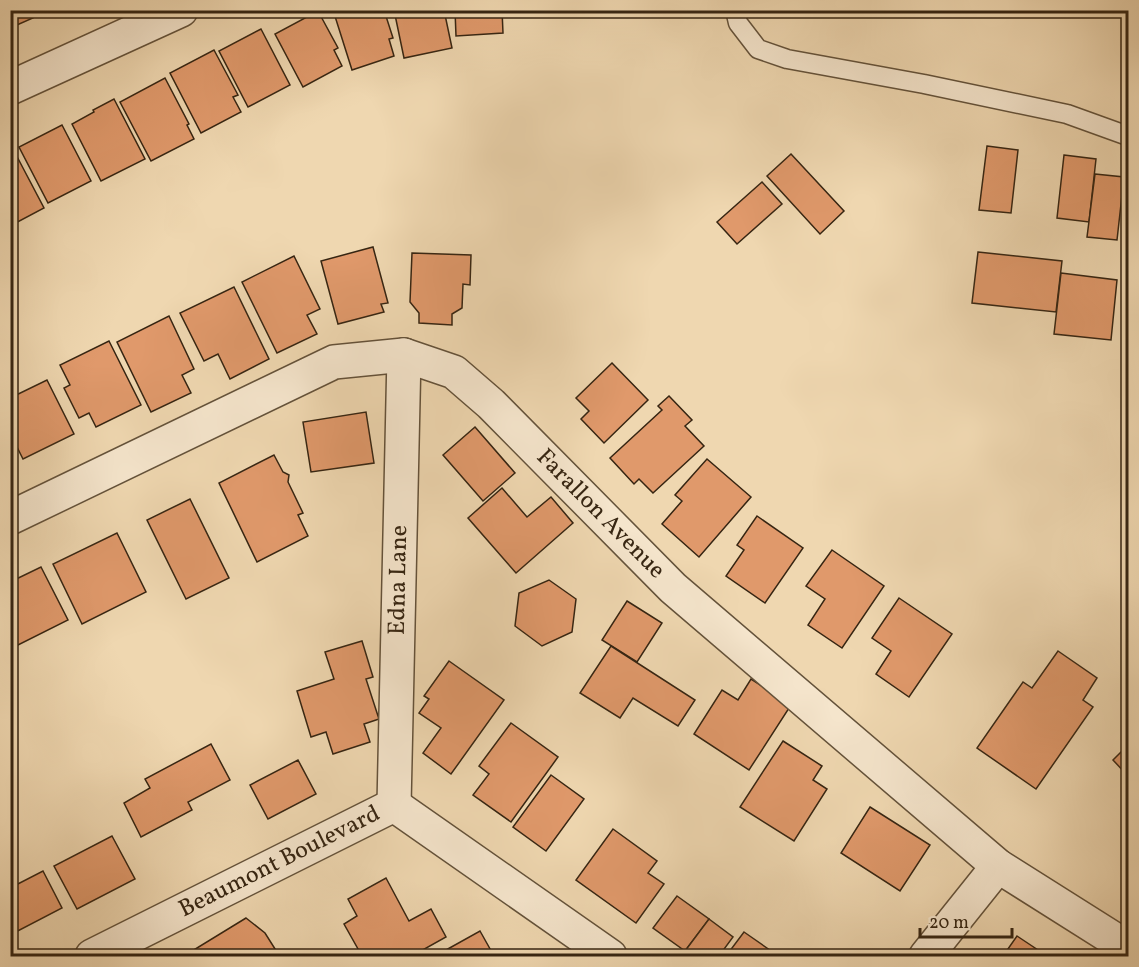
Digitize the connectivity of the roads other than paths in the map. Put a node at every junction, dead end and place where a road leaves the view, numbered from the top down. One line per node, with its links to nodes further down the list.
1 (181, 10): 3 (street)
2 (735, 10): 4 (lane)
3 (10, 88)
4 (1128, 136)
5 (404, 355): 6 (street, Farallon Avenue); 7 (street, Edna Lane); 8 (street, Farallon Avenue)
6 (10, 518)
7 (394, 805): 10 (street, Beaumont Boulevard); 11 (street, Beaumont Boulevard)
8 (998, 866): 9 (street, Farallon Avenue); 12 (street)
9 (1128, 948)
10 (92, 957)
11 (610, 957)
12 (926, 957)

